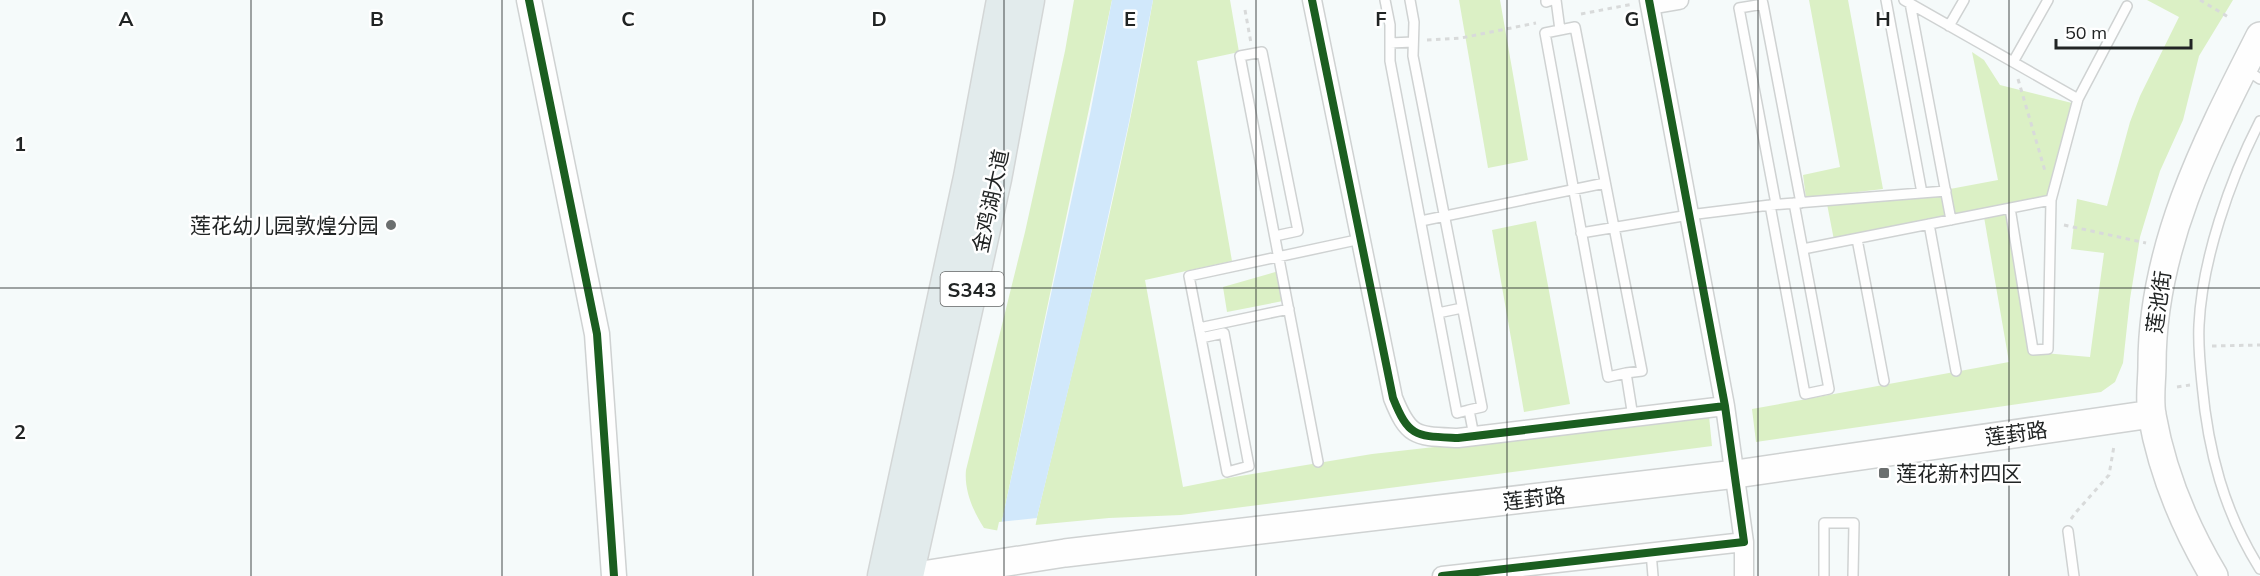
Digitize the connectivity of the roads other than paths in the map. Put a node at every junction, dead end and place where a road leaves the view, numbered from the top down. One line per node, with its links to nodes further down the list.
1 (529, 0): 65 (street)
2 (1002, 0): 66 (main road, 金鸡湖大道 / S343)
3 (1029, 0): 67 (main road, 金鸡湖大道 / S343)
4 (1312, 0): 42 (street)
5 (1385, 0): 21 (lane)
6 (1410, 0): 20 (lane)
7 (1546, 0): 8 (lane)
8 (1554, 0): 18 (lane)
9 (1679, 0): 13 (street)
10 (1886, 0): 29 (lane)
11 (1964, 0): 17 (lane)
12 (2048, 0): 22 (lane)
13 (1650, 2): 34 (street)
14 (1763, 2): 31 (lane); 32 (lane)
15 (1907, 2): 17 (lane); 28 (lane)
16 (2127, 6): 24 (lane)
17 (1949, 26): 22 (lane)
18 (1560, 30): 26 (lane); 27 (lane)
19 (2260, 36): 23 (main road, 莲池街)
20 (1413, 42): 21 (lane); 35 (lane)
21 (1390, 43): 37 (lane)
22 (2013, 62): 24 (lane)
23 (2252, 74): 55 (main road, 莲池街)
24 (2078, 99): 30 (lane)
25 (2260, 121): 63 (lane)
26 (1605, 183): 27 (lane); 39 (lane)
27 (1572, 190): 35 (lane); 40 (lane)
28 (1946, 191): 29 (lane); 36 (lane)
29 (1922, 193): 31 (lane)
30 (2052, 198): 33 (lane); 33 (lane)
31 (1797, 203): 32 (lane); 44 (lane)
32 (1773, 204): 34 (lane); 44 (lane)
33 (2010, 208): 36 (lane)
34 (1689, 215): 39 (lane); 53 (street)
35 (1444, 216): 37 (lane); 46 (lane)
36 (1951, 220): 38 (lane)
37 (1421, 221): 48 (lane)
38 (1929, 224): 43 (lane); 50 (lane)
39 (1614, 228): 40 (lane); 51 (lane)
40 (1581, 233): 51 (lane)
41 (1275, 236): 41 (lane); 45 (lane)
42 (1361, 239): 45 (lane); 57 (street)
43 (1857, 239): 44 (lane); 52 (lane)
44 (1803, 249)
45 (1279, 257): 47 (lane); 49 (lane)
46 (1462, 308): 48 (lane); 54 (lane)
47 (1289, 309): 49 (lane); 58 (lane)
48 (1438, 313): 54 (lane)
49 (1200, 333): 49 (lane)
50 (1956, 371)
51 (1626, 374): 56 (lane)
52 (1884, 381)
53 (1725, 406): 56 (street); 59 (street)
54 (1469, 410): 57 (lane)
55 (2152, 414): 59 (main road, 莲葑路); 75 (main road, 莲池街)
56 (1633, 417): 57 (street)
57 (1474, 436)
58 (1318, 462)
59 (1736, 474): 61 (street); 68 (main road, 莲葑路)
60 (2068, 531): 74 (lane)
61 (1744, 542): 62 (street); 71 (street)
62 (1651, 552): 64 (street); 70 (lane)
63 (2260, 569)
64 (1506, 572): 69 (street)
65 (614, 576)
66 (882, 576)
67 (908, 576)
68 (916, 576)
69 (1442, 576)
70 (1653, 576)
71 (1744, 576)
72 (1824, 576): 73 (lane)
73 (1853, 576)
74 (2074, 576)
75 (2214, 576)

